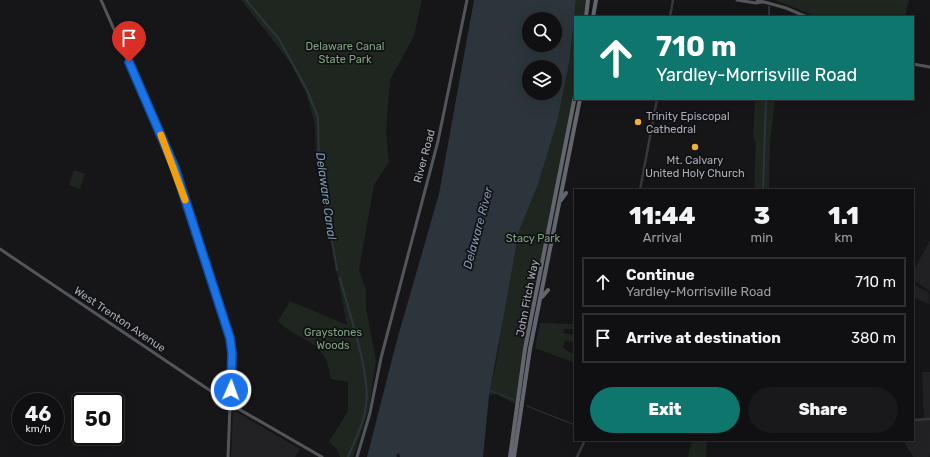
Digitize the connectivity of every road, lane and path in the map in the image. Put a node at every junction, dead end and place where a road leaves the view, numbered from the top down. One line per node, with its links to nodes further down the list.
1 (101, 0): 24 (main road)
2 (467, 0): 30 (main road, River Road)
3 (588, 0): 9 (highway)
4 (596, 0): 10 (highway)
5 (673, 0): 11 (street)
6 (737, 0): 8 (main road)
7 (758, 0): 8 (main road)
8 (762, 2): 12 (main road)
9 (586, 16)
10 (593, 16)
11 (670, 16)
12 (805, 16)
13 (914, 64): 14 (main road)
14 (930, 67)
15 (574, 100): 31 (highway, John Fitch Way)
16 (580, 100): 20 (highway, John Fitch Way)
17 (657, 100): 18 (street)
18 (640, 189)
19 (566, 194): 20 (highway)
20 (560, 204): 23 (highway, John Fitch Way)
21 (0, 249): 24 (main road, West Trenton Avenue)
22 (548, 290): 23 (highway)
23 (541, 299): 32 (highway, John Fitch Way)
24 (230, 404): 28 (main road); 29 (main road, West Trenton Avenue)
25 (930, 419): 26 (street)
26 (914, 420)
27 (585, 441): 33 (street)
28 (228, 457)
29 (322, 457)
30 (357, 457)
31 (510, 457)
32 (514, 457)
33 (577, 457)

